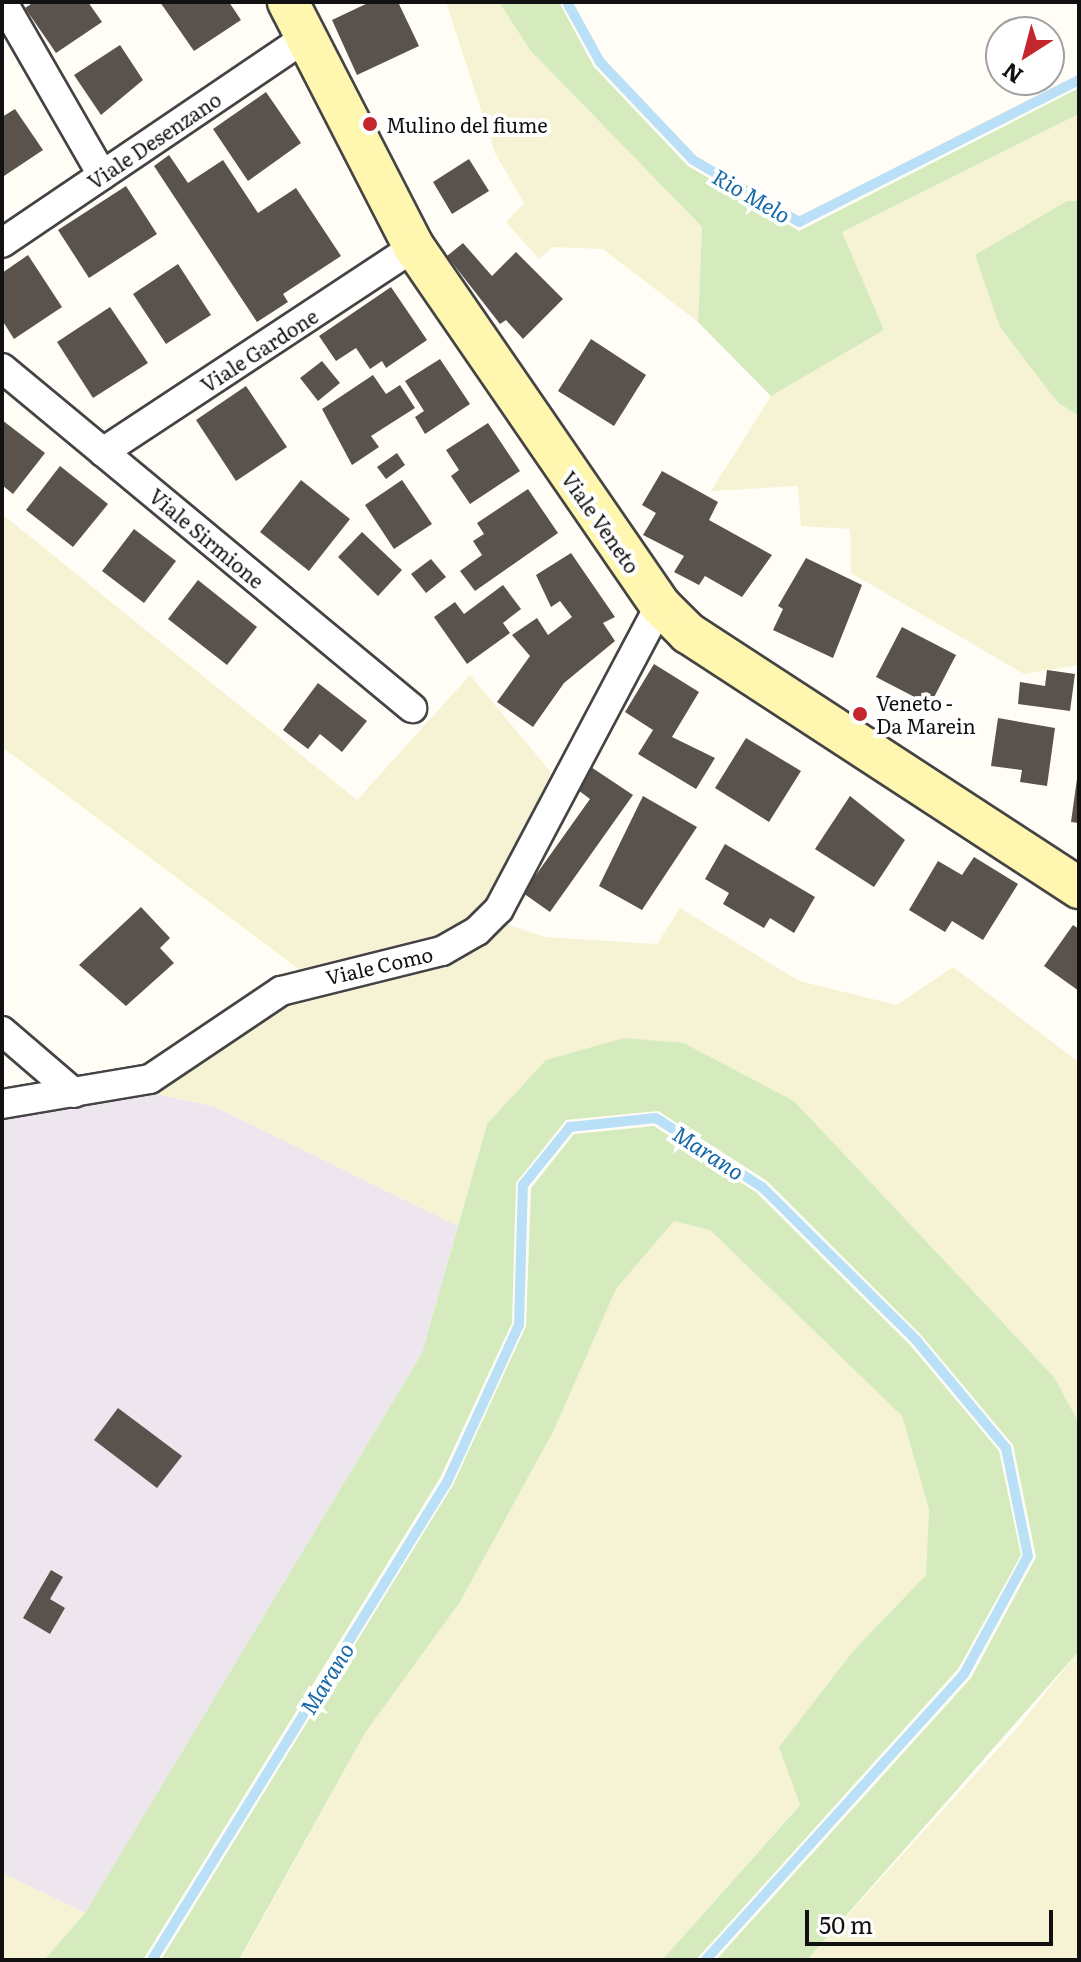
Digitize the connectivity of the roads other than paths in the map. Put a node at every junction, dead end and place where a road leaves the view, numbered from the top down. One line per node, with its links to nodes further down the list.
1 (288, 2): 3 (main road, Viale Veneto)
2 (5, 6): 4 (street)
3 (305, 38): 4 (street, Viale Desenzano); 6 (main road, Viale Veneto)
4 (102, 175): 5 (street, Viale Desenzano)
5 (2, 243)
6 (414, 247): 8 (street, Viale Gardone); 9 (main road, Viale Veneto)
7 (2, 368): 8 (street, Viale Sirmione)
8 (103, 452): 10 (street, Viale Sirmione)
9 (660, 605): 11 (main road, Viale Veneto); 13 (street, Viale Como)
10 (412, 708)
11 (1079, 888)
12 (2, 1031): 13 (street)
13 (74, 1093): 14 (street, Viale Como)
14 (2, 1104)

